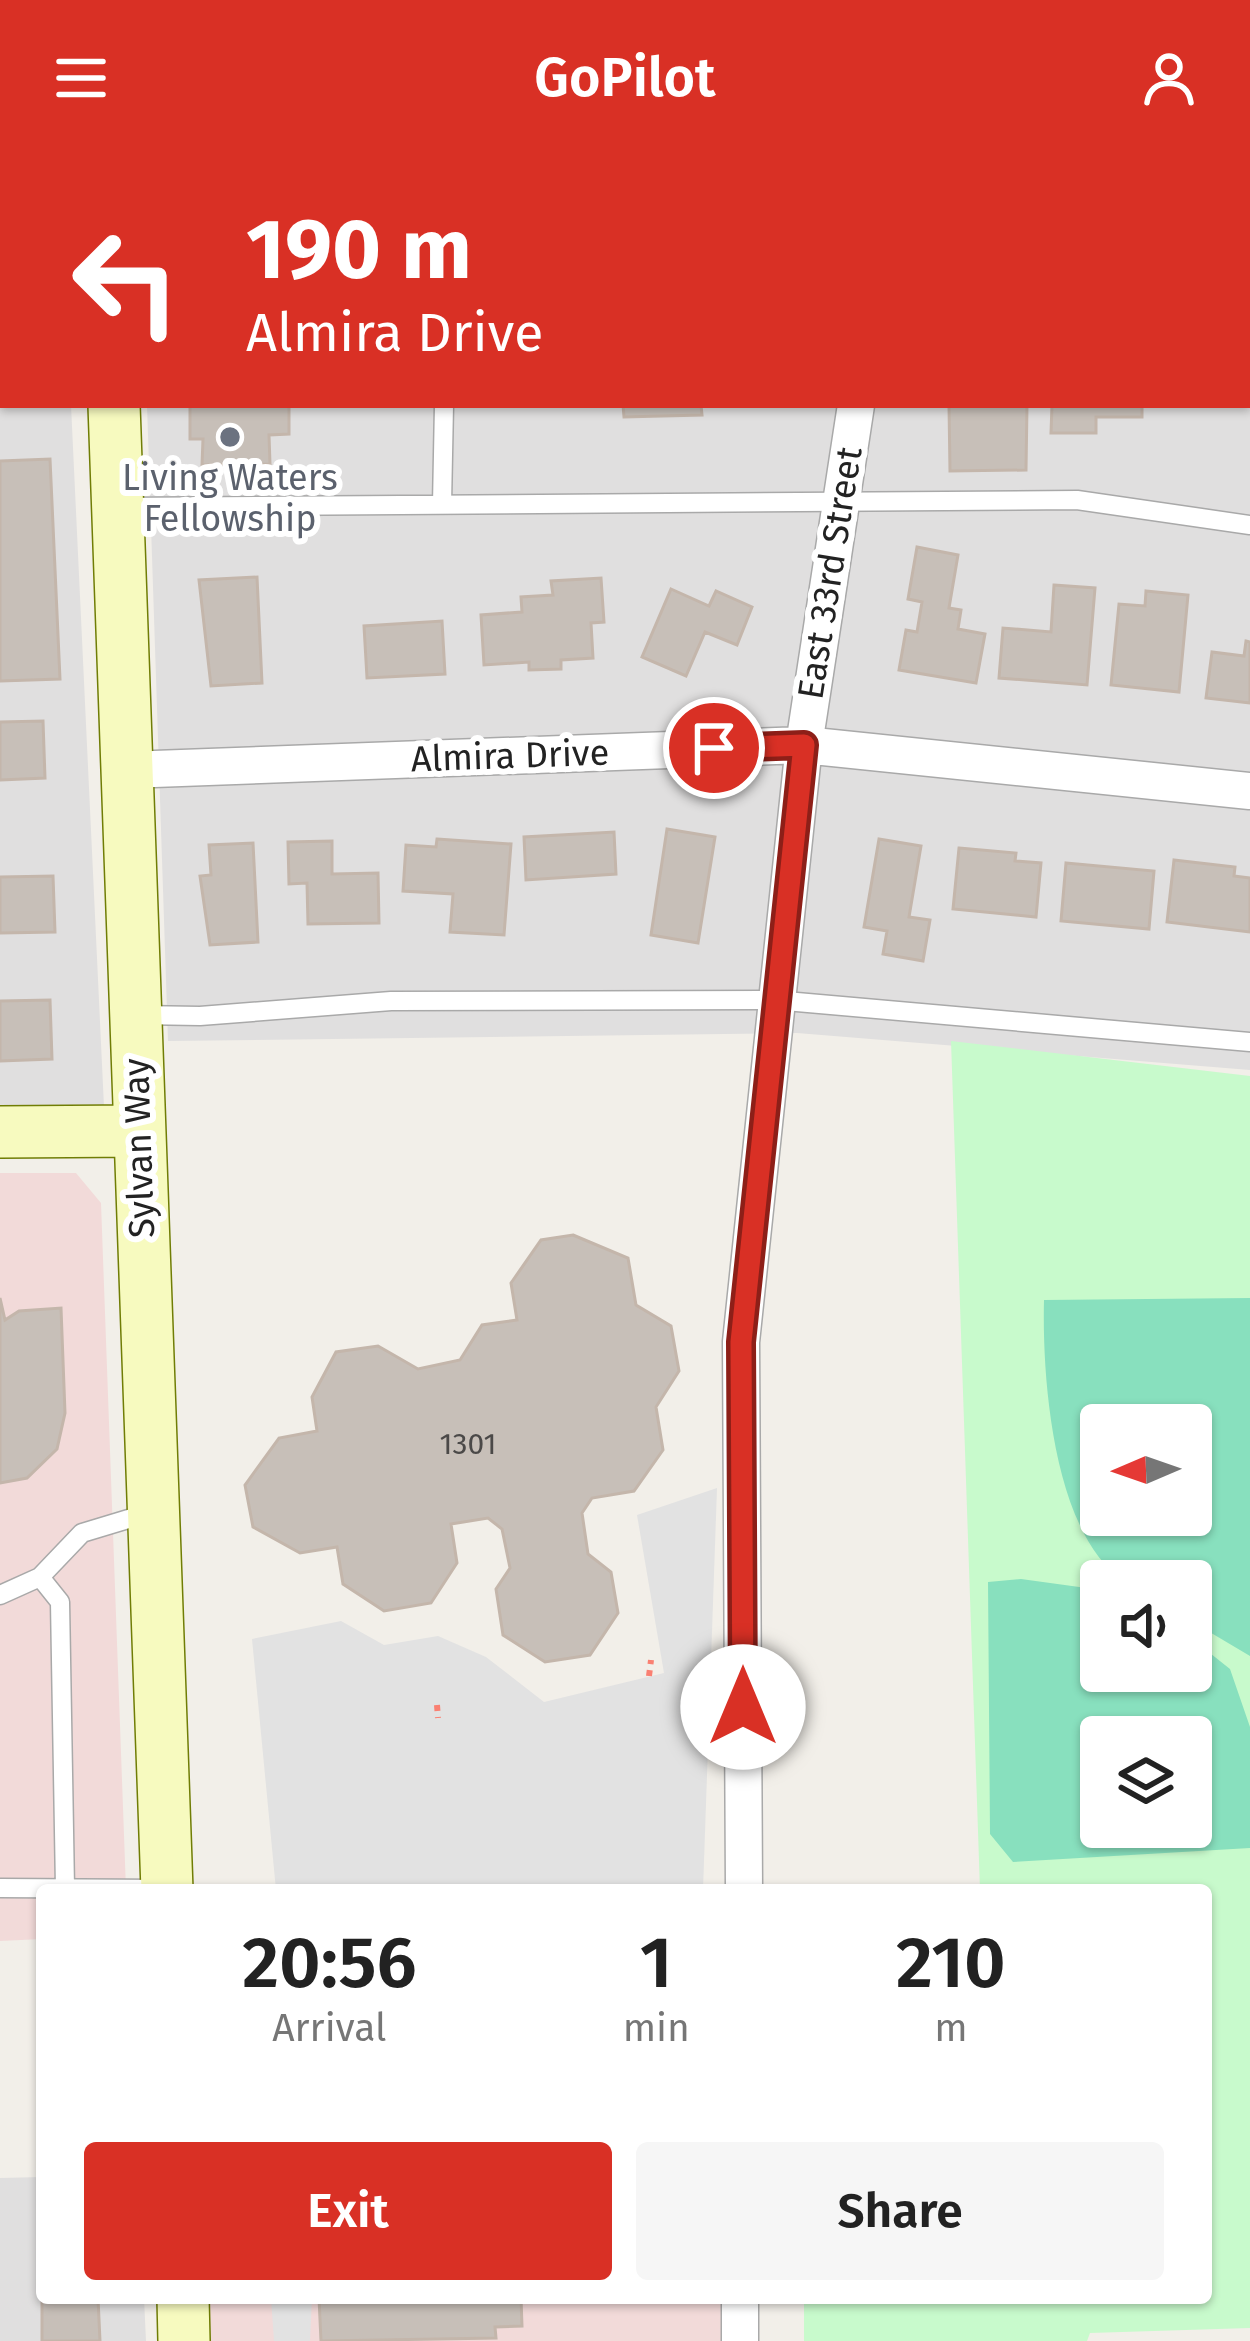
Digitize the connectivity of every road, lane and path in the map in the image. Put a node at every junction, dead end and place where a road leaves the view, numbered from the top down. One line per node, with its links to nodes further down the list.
1 (114, 408): 6 (main road, Sylvan Way)
2 (444, 408): 5 (lane)
3 (856, 408): 4 (street, East 33rd Street)
4 (841, 500): 5 (lane); 7 (lane); 8 (street, East 33rd Street)
5 (442, 504): 6 (lane)
6 (118, 507): 9 (main road, Sylvan Way)
7 (1250, 525)
8 (804, 745): 9 (street, Almira Drive); 10 (street, Almira Drive); 11 (street, East 33rd Street)
9 (128, 770): 12 (main road, Sylvan Way)
10 (1250, 791)
11 (774, 1000): 12 (lane); 13 (lane); 25 (street, East 33rd Street)
12 (134, 1015): 14 (main road, Sylvan Way)
13 (1250, 1042)
14 (138, 1131): 15 (main road); 16 (main road, Sylvan Way)
15 (0, 1132)
16 (153, 1512): 17 (lane); 24 (main road, Sylvan Way)
17 (40, 1577): 18 (lane); 23 (lane)
18 (0, 1595)
19 (651, 1660): 20 (path)
20 (649, 1676)
21 (437, 1705): 22 (path)
22 (437, 1718)
23 (65, 1884)
24 (167, 1884)
25 (743, 1884)
26 (0, 1888): 27 (lane)
27 (36, 1888)
28 (183, 2304): 30 (main road)
29 (740, 2304): 31 (street)
30 (184, 2341)
31 (740, 2341)

